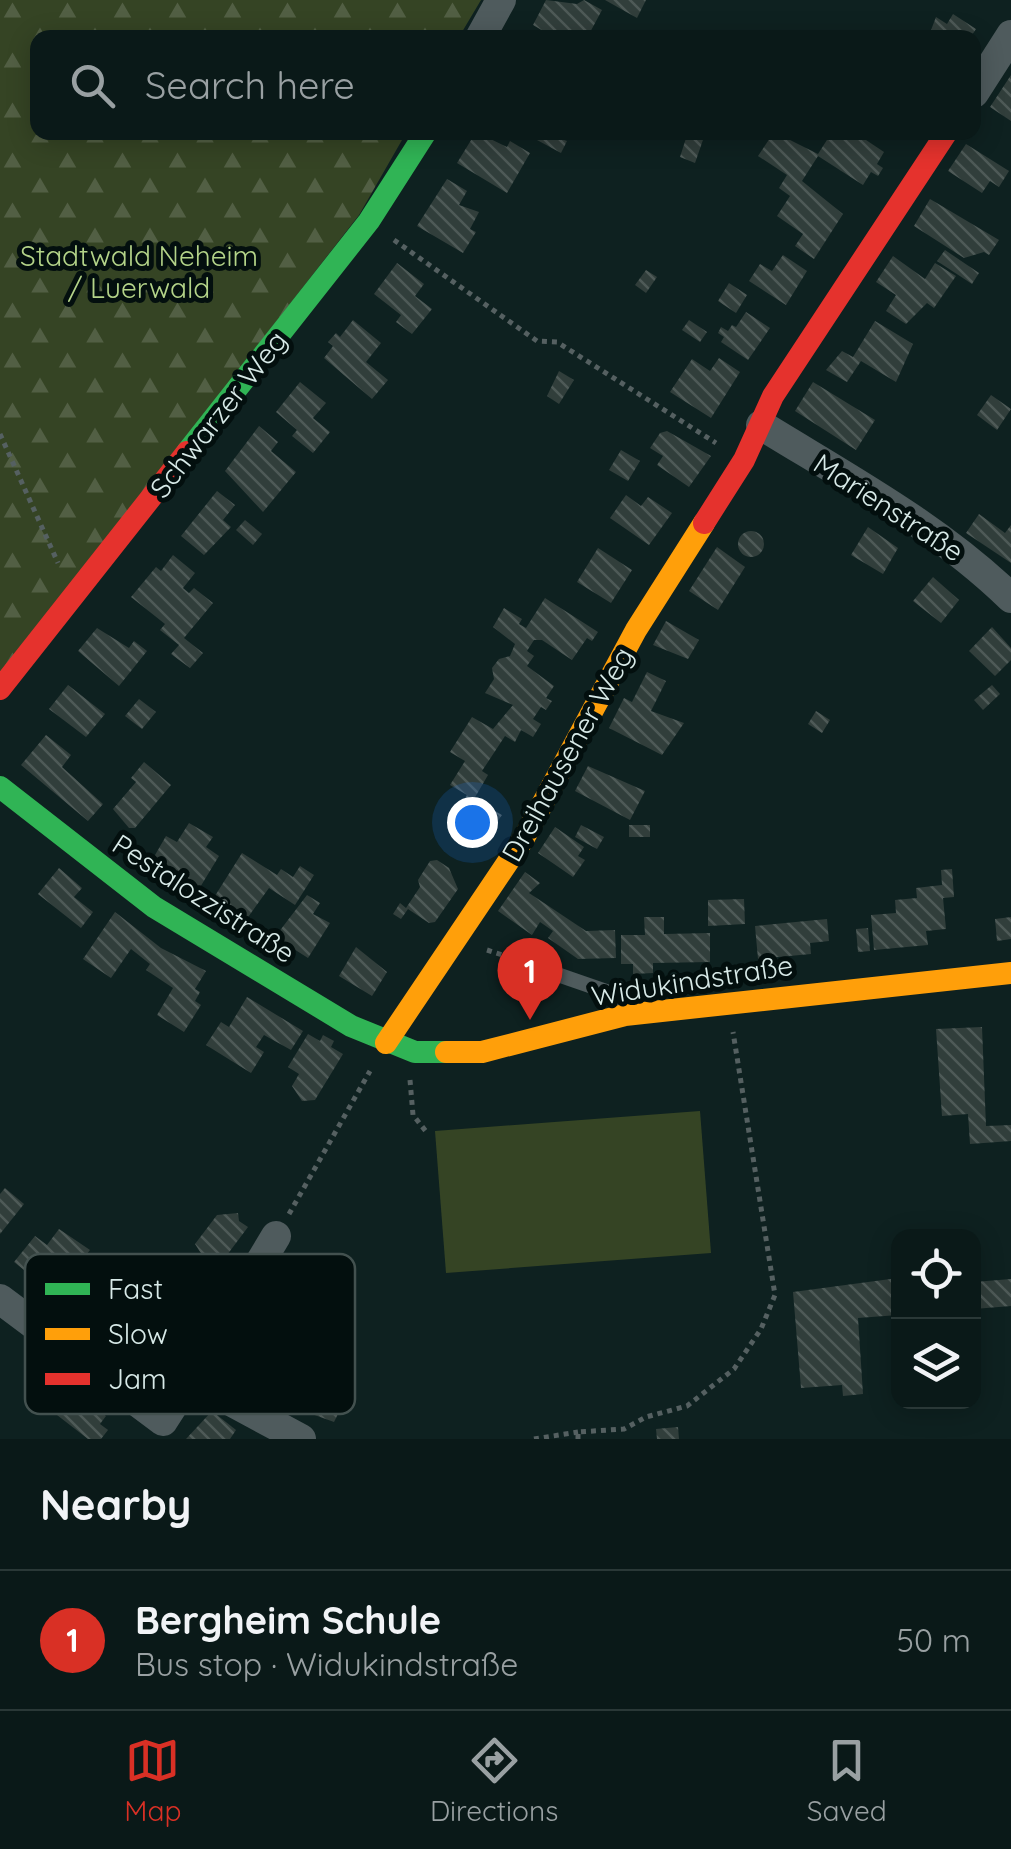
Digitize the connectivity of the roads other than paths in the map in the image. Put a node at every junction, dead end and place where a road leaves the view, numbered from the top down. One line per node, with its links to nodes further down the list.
1 (501, 0): 2 (street)
2 (484, 30)
3 (1011, 35): 4 (street)
4 (981, 82)
5 (421, 140): 9 (street, Schwarzer Weg)
6 (942, 140): 7 (street, Dreihausener Weg)
7 (760, 425): 8 (street, Marienstraße); 14 (street, Dreihausener Weg)
8 (1011, 598)
9 (0, 690)
10 (0, 787): 14 (street, Pestalozzistraße)
11 (530, 964): 13 (lane)
12 (1011, 973): 13 (street, Widukindstraße)
13 (624, 1015): 14 (street, Widukindstraße)
14 (386, 1043)
15 (276, 1236): 16 (street)
16 (265, 1254)
17 (0, 1298): 18 (street)
18 (25, 1317)
19 (255, 1414): 20 (street)
20 (301, 1439)

